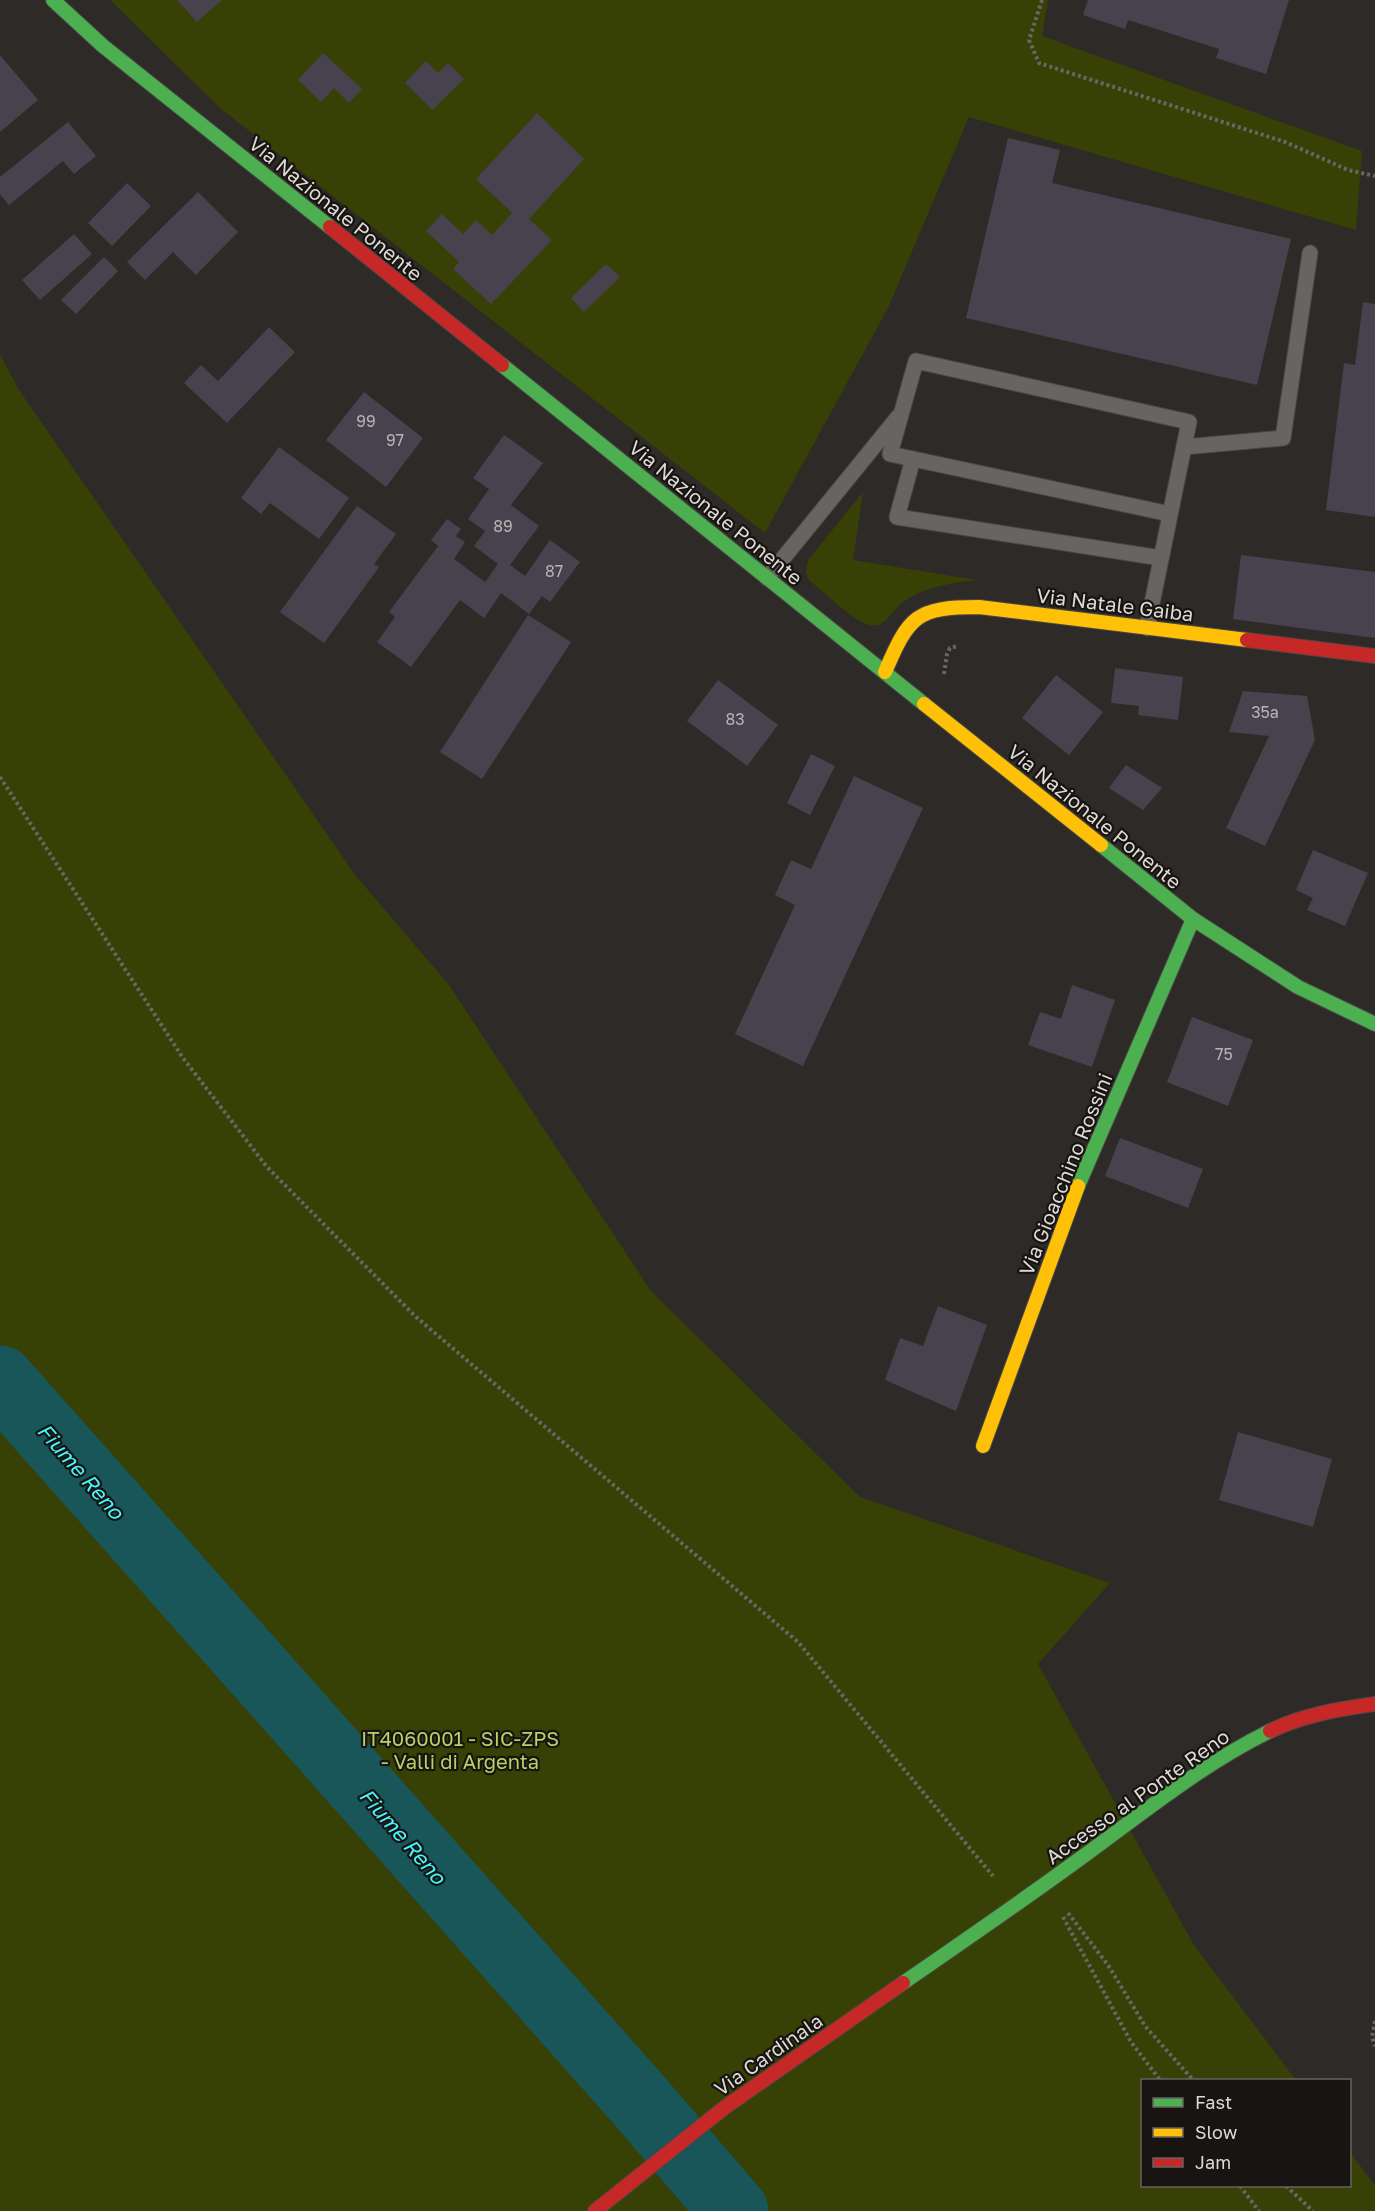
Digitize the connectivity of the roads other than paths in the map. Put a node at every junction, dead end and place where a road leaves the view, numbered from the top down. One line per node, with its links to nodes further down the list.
1 (52, 0): 8 (main road, Via Nazionale Ponente)
2 (1310, 253): 4 (lane)
3 (902, 411): 4 (lane); 5 (lane); 8 (lane)
4 (1184, 447): 6 (lane)
5 (913, 459): 6 (lane); 7 (lane)
6 (1170, 514): 7 (lane)
7 (1161, 558): 9 (lane)
8 (767, 578): 11 (main road, Via Nazionale Ponente)
9 (1147, 628): 10 (main road, Via Natale Gaiba); 11 (main road, Via Natale Gaiba)
10 (1375, 656)
11 (885, 672): 12 (main road, Via Nazionale Ponente)
12 (1193, 919): 13 (main road, Via Nazionale Ponente); 14 (main road, Via Gioacchino Rossini)
13 (1375, 1024)
14 (983, 1446)
15 (1375, 1704): 16 (main road, Accesso al Ponte Reno)
16 (969, 1938): 17 (main road, Via Cardinala)
17 (595, 2211)

